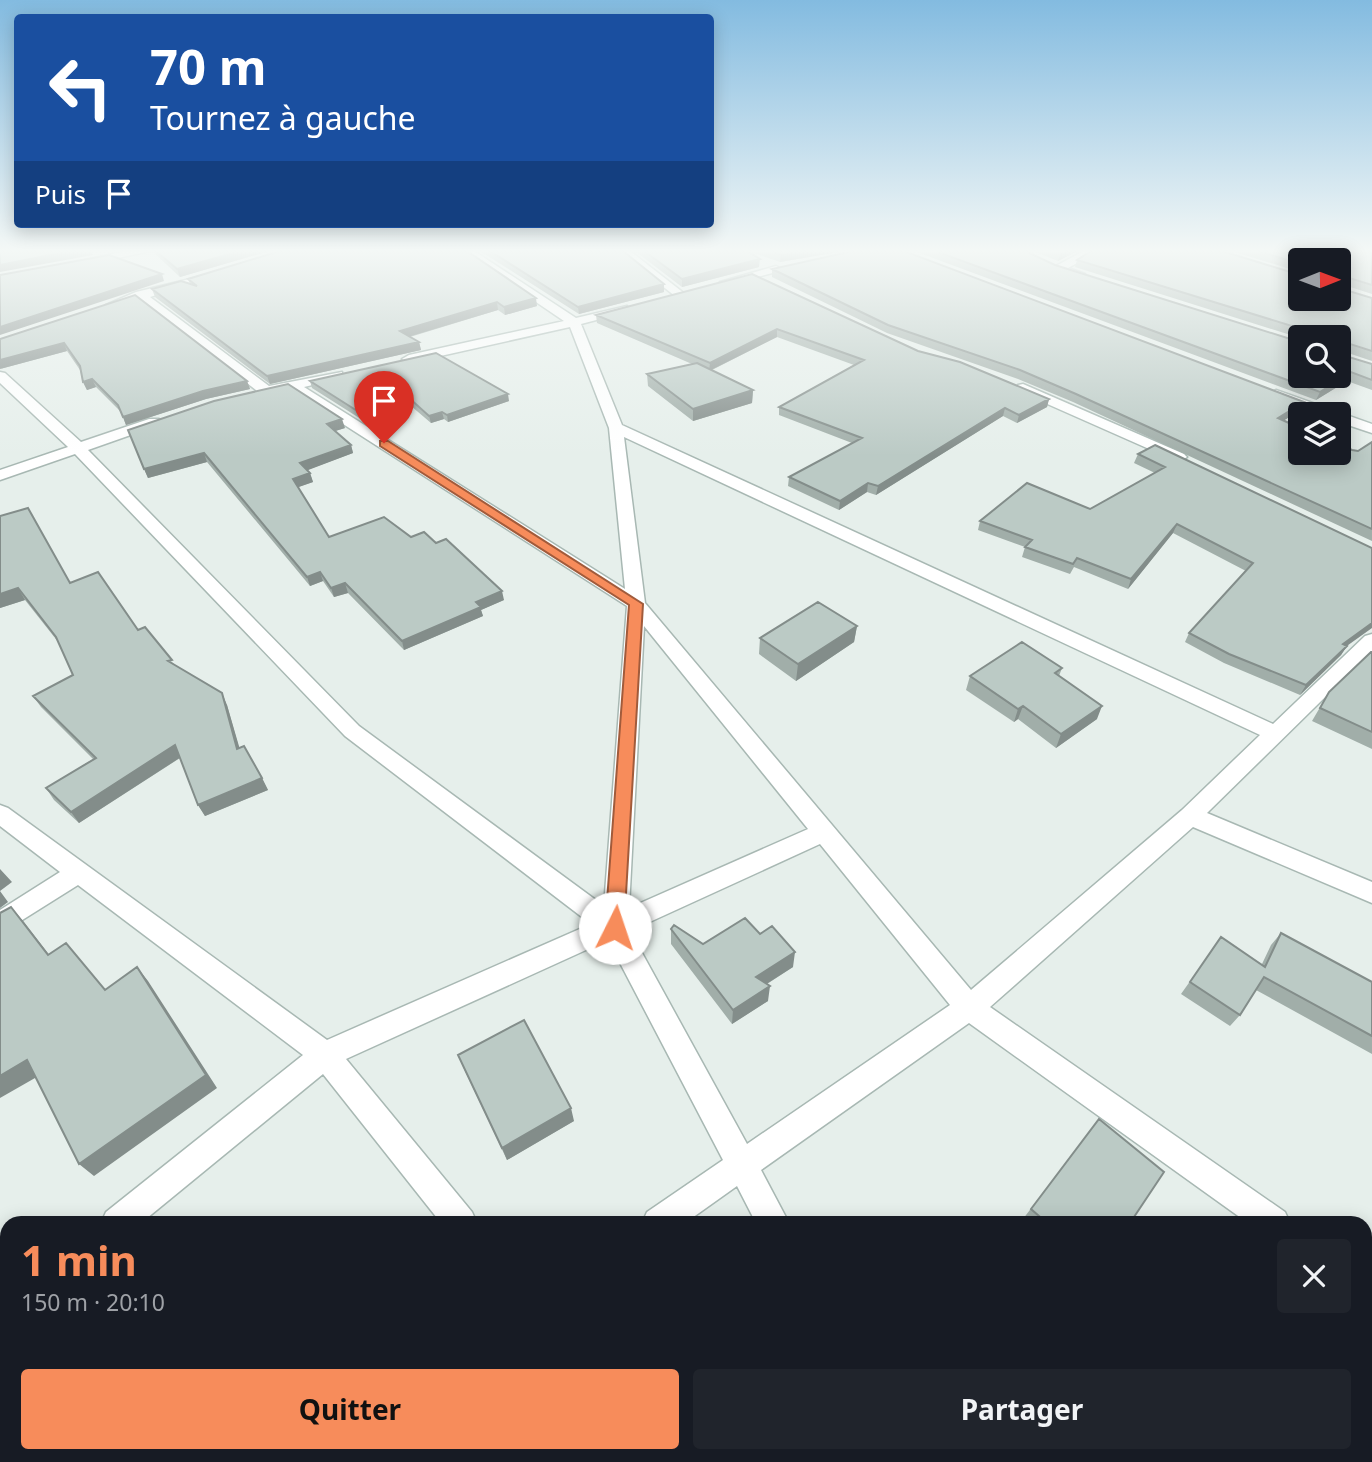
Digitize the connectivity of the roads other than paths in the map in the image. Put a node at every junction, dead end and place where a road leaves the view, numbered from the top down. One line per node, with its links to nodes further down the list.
1 (170, 319): 9 (street)
2 (571, 319): 4 (street)
3 (581, 319): 4 (street)
4 (574, 321): 5 (street); 14 (street)
5 (399, 361)
6 (346, 373): 9 (street)
7 (0, 376): 16 (street)
8 (1010, 383): 17 (street)
9 (292, 385): 19 (street)
10 (1259, 387): 11 (street)
11 (1299, 402)
12 (174, 416): 16 (street)
13 (1351, 421): 15 (street)
14 (616, 428): 19 (street); 21 (street)
15 (1372, 429)
16 (78, 448): 18 (street); 28 (street)
17 (1192, 463)
18 (0, 475)
19 (636, 604): 24 (street); 28 (street)
20 (1370, 644): 21 (street)
21 (1274, 733): 23 (street)
22 (0, 814): 25 (street)
23 (1190, 816): 26 (street); 29 (street)
24 (824, 832): 28 (street); 29 (street)
25 (77, 873): 27 (street); 30 (street)
26 (1372, 893)
27 (0, 923)
28 (615, 928): 30 (street); 31 (street)
29 (969, 1008): 31 (street); 36 (street)
30 (325, 1055): 32 (street); 33 (street)
31 (742, 1166): 34 (street); 35 (street)
32 (126, 1216)
33 (455, 1216)
34 (668, 1216)
35 (769, 1216)
36 (1264, 1216)

